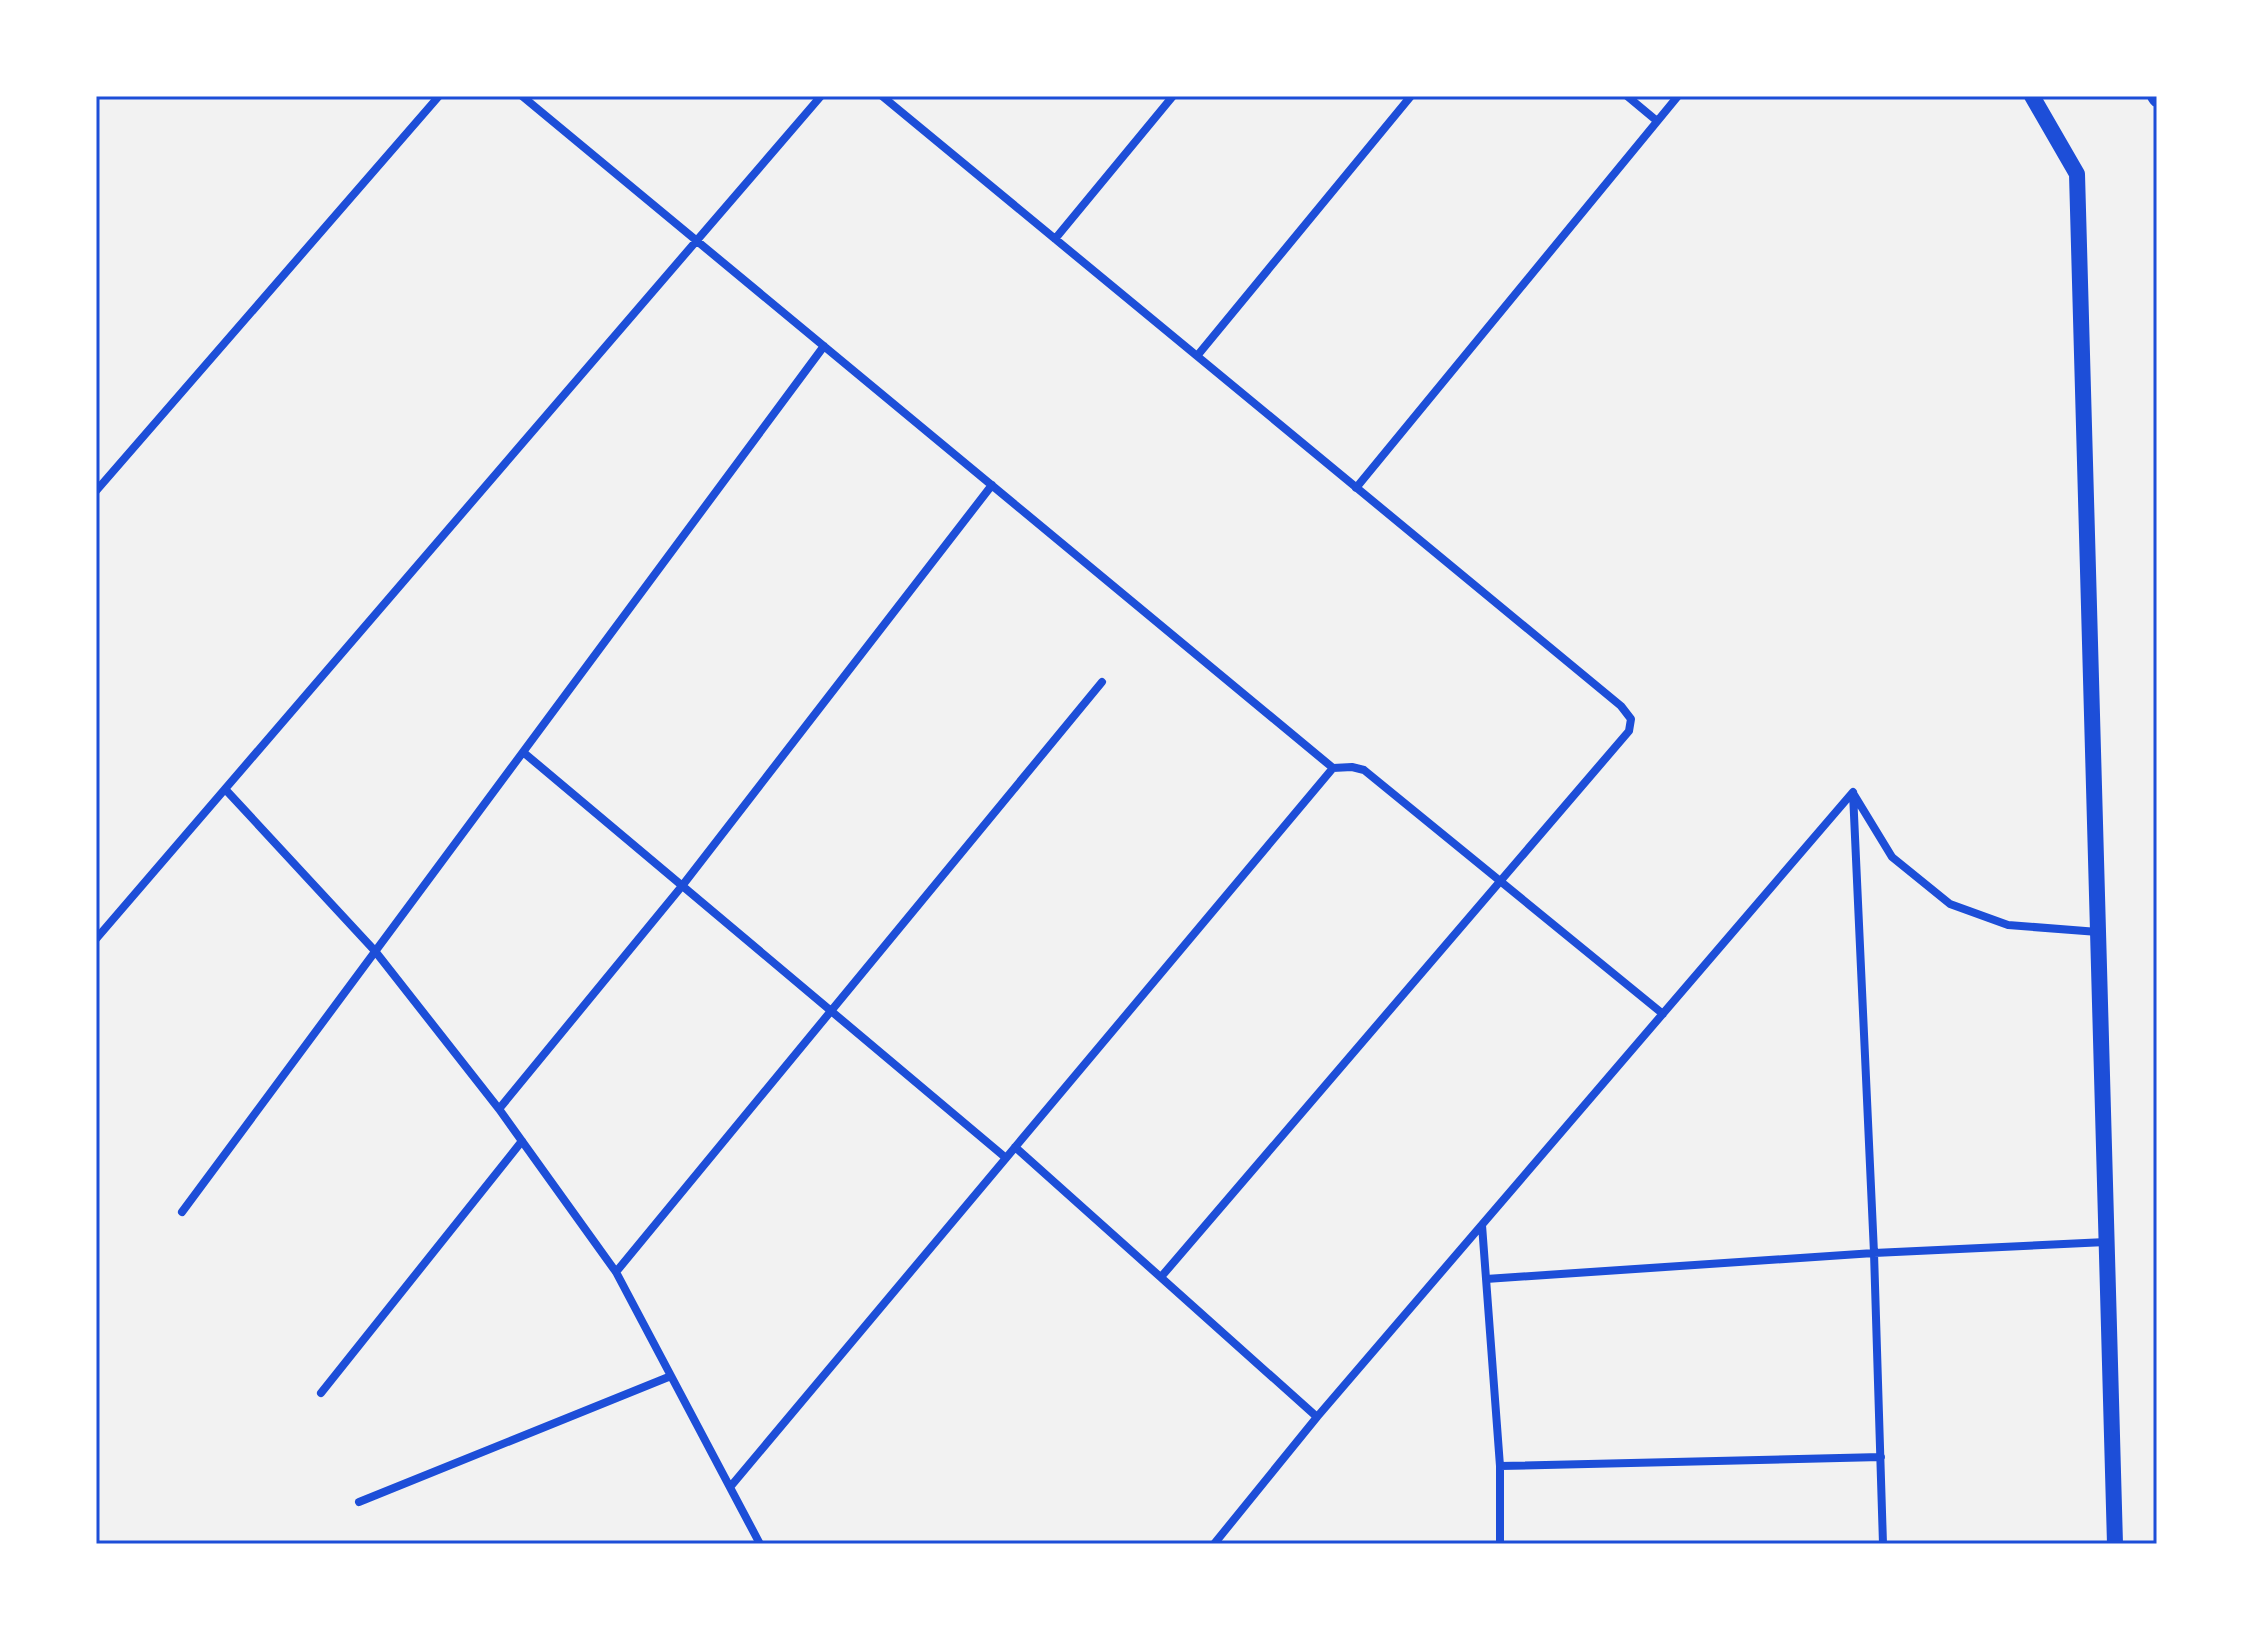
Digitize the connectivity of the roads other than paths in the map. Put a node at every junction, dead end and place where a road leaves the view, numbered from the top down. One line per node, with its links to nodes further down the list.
1 (439, 96): 17 (street)
2 (522, 96): 12 (street)
3 (821, 96): 12 (street)
4 (882, 96): 11 (street)
5 (1173, 96): 11 (street)
6 (1411, 96): 14 (street)
7 (1627, 96): 10 (street)
8 (1678, 96): 10 (street)
9 (2032, 96): 25 (main road)
10 (1657, 121): 16 (street)
11 (1055, 239): 14 (street)
12 (696, 241): 13 (street); 21 (street)
13 (824, 346): 15 (street); 19 (street)
14 (1197, 356): 16 (street)
15 (992, 485): 20 (street); 24 (street)
16 (1356, 488): 23 (street)
17 (96, 491)
18 (1102, 682): 28 (street)
19 (523, 752): 24 (street); 27 (street)
20 (1333, 768): 23 (street); 32 (street)
21 (225, 789): 26 (street); 27 (street)
22 (1853, 792): 25 (street); 29 (street); 37 (street)
23 (1500, 883): 29 (street); 39 (street)
24 (682, 886): 28 (street); 30 (street)
25 (2098, 932): 36 (main road)
26 (96, 939)
27 (375, 951): 30 (street); 34 (street)
28 (831, 1011): 33 (street); 38 (street)
29 (1663, 1014): 35 (street)
30 (499, 1109): 31 (street)
31 (522, 1141): 38 (street); 42 (street)
32 (1015, 1147): 33 (street); 39 (street)
33 (1006, 1158): 46 (street)
34 (182, 1212)
35 (1482, 1225): 40 (street); 43 (street)
36 (2107, 1242): 37 (street); 52 (main road)
37 (1874, 1253): 40 (street); 44 (street)
38 (616, 1272): 41 (street)
39 (1161, 1277): 43 (street)
40 (1486, 1279): 45 (street)
41 (671, 1376): 46 (street); 47 (street)
42 (321, 1393)
43 (1317, 1417): 49 (street)
44 (1881, 1457): 45 (street); 51 (street)
45 (1500, 1466): 50 (street)
46 (731, 1486): 48 (street)
47 (359, 1502)
48 (760, 1544)
49 (1214, 1544)
50 (1500, 1544)
51 (1883, 1544)
52 (2115, 1544)

